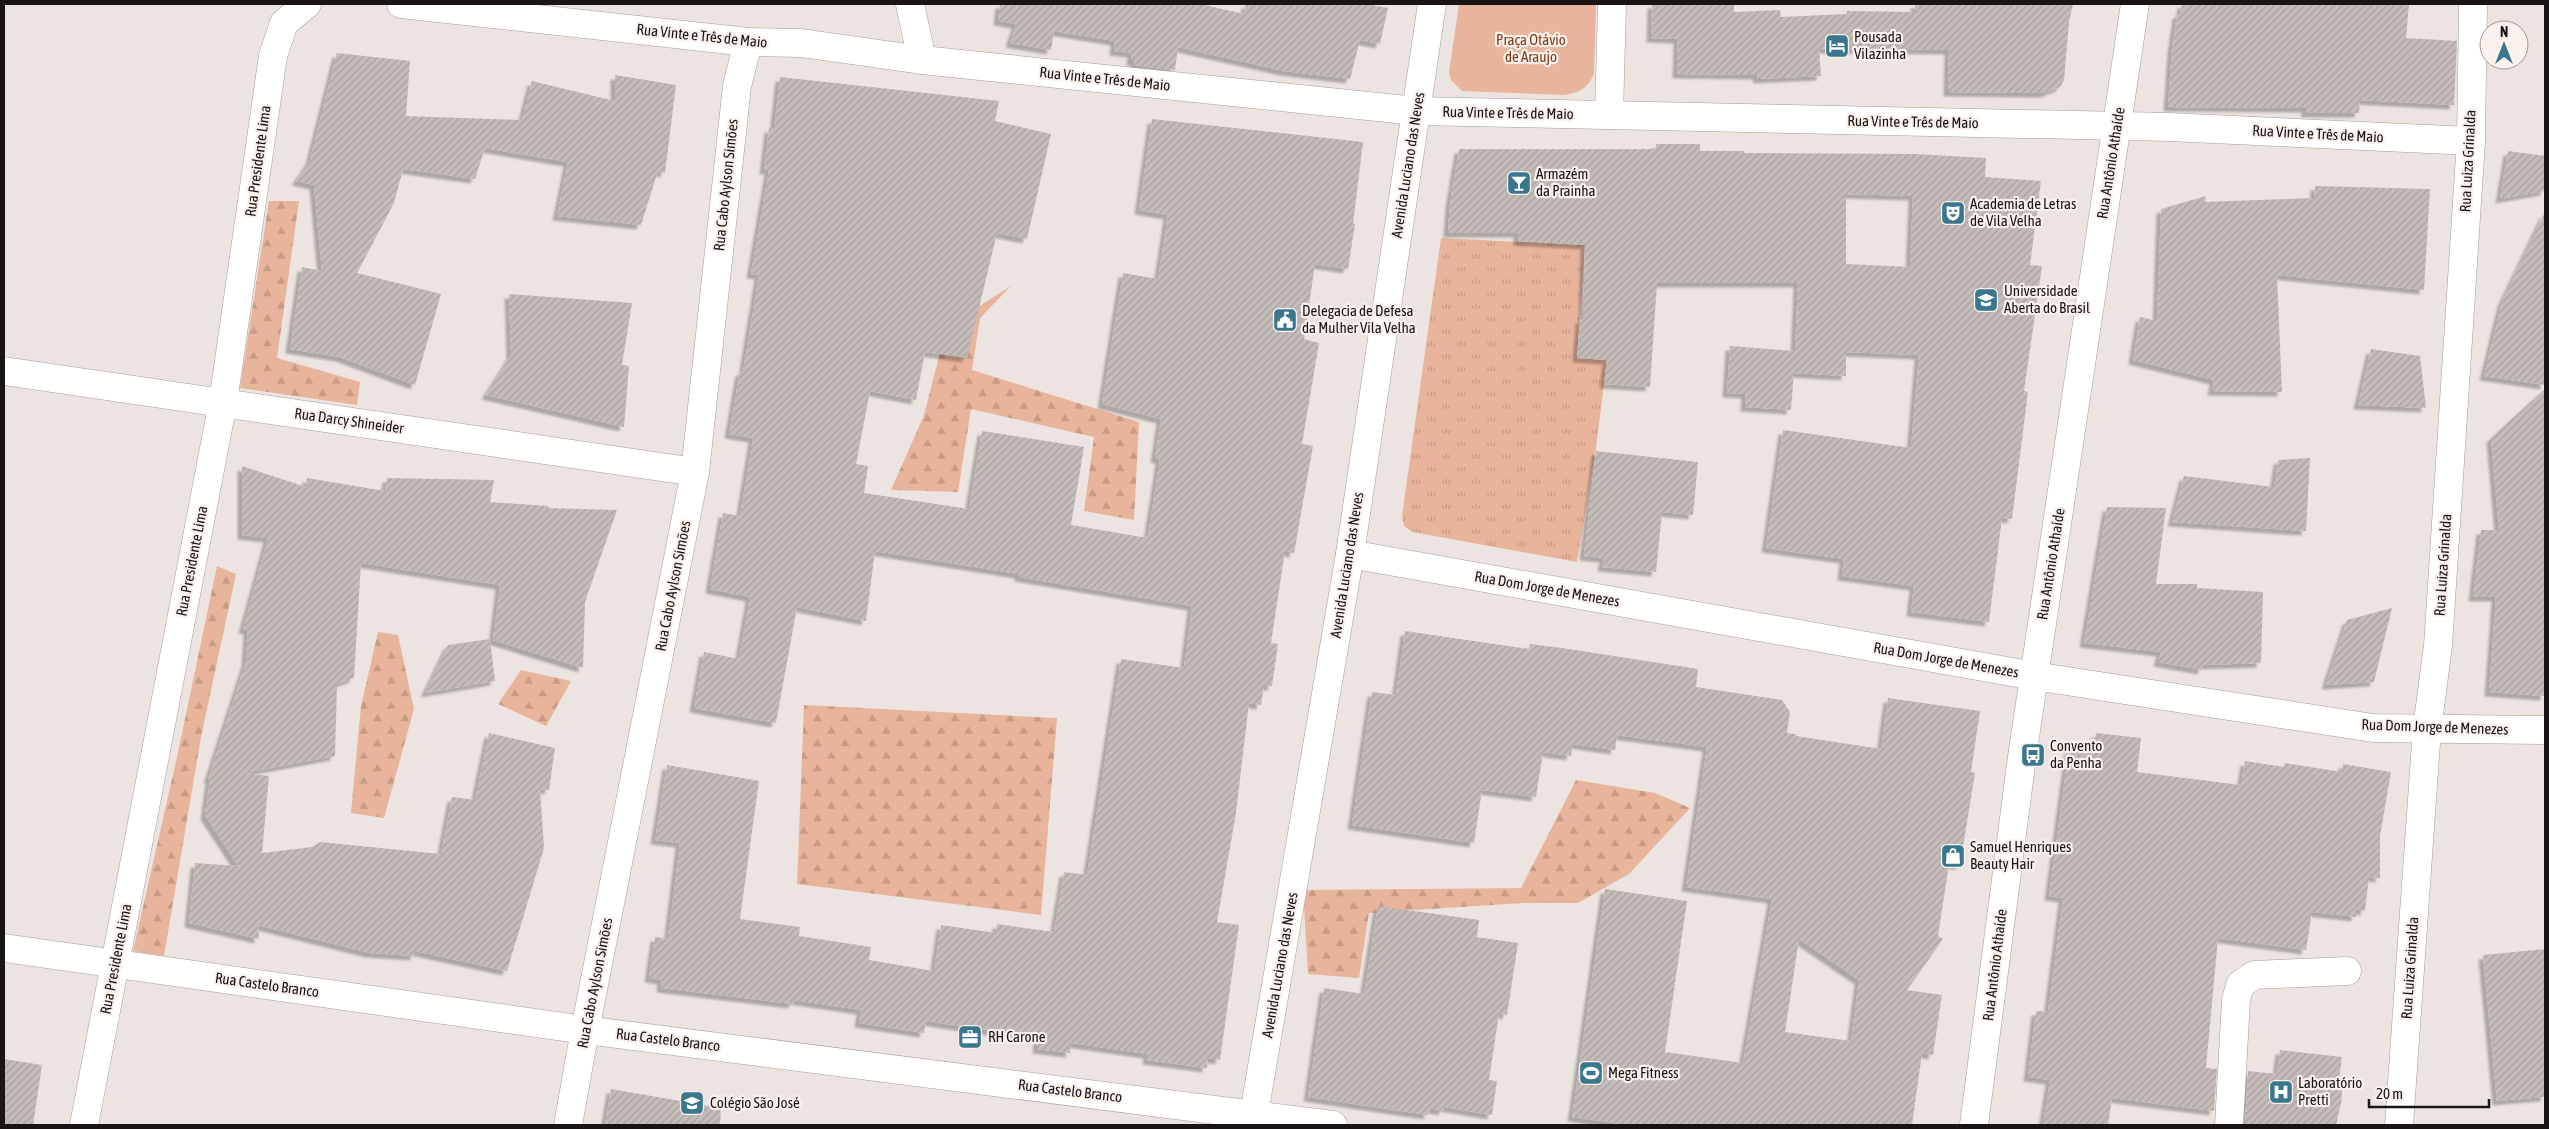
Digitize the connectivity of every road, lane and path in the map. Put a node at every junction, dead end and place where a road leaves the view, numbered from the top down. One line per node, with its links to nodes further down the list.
1 (306, 4): 16 (street, Rua Presidente Lima)
2 (401, 4): 8 (street, Rua Vinte e Três de Maio)
3 (910, 4): 10 (street)
4 (1432, 4): 11 (street, Avenida Luciano das Neves)
5 (1612, 4): 12 (street)
6 (2135, 4): 13 (street, Rua Antônio Athaíde)
7 (2473, 4): 14 (street, Rua Luiza Grinalda)
8 (604, 15): 9 (street, Rua Vinte e Três de Maio)
9 (748, 42): 10 (street, Rua Vinte e Três de Maio); 17 (street, Rua Cabo Aylson Simões)
10 (922, 60): 11 (street, Rua Vinte e Três de Maio)
11 (1416, 111): 12 (street, Rua Vinte e Três de Maio); 18 (street, Avenida Luciano das Neves)
12 (1609, 115): 13 (street, Rua Vinte e Três de Maio)
13 (2116, 127): 14 (street, Rua Vinte e Três de Maio); 19 (street, Rua Antônio Athaíde)
14 (2471, 141): 20 (street, Rua Luiza Grinalda)
15 (4, 371): 16 (street, Rua Darcy Shineider)
16 (223, 402): 17 (street, Rua Darcy Shineider); 23 (street, Rua Presidente Lima)
17 (695, 472): 25 (street, Rua Cabo Aylson Simões)
18 (1350, 554): 19 (street, Rua Dom Jorge de Menezes); 26 (street, Avenida Luciano das Neves)
19 (2034, 676): 20 (street, Rua Dom Jorge de Menezes); 30 (street, Rua Antônio Athaíde)
20 (2427, 729): 21 (street, Rua Dom Jorge de Menezes); 32 (street, Rua Luiza Grinalda)
21 (2545, 730)
22 (4, 948): 23 (street, Rua Castelo Branco)
23 (115, 965): 25 (street, Rua Castelo Branco); 27 (street, Rua Presidente Lima)
24 (2347, 971): 31 (street)
25 (585, 1030): 26 (street, Rua Castelo Branco); 28 (street, Rua Cabo Aylson Simões)
26 (1253, 1120): 29 (street, Rua Castelo Branco)
27 (84, 1125)
28 (568, 1125)
29 (1334, 1125)
30 (1974, 1125)
31 (2229, 1125)
32 (2399, 1125)

